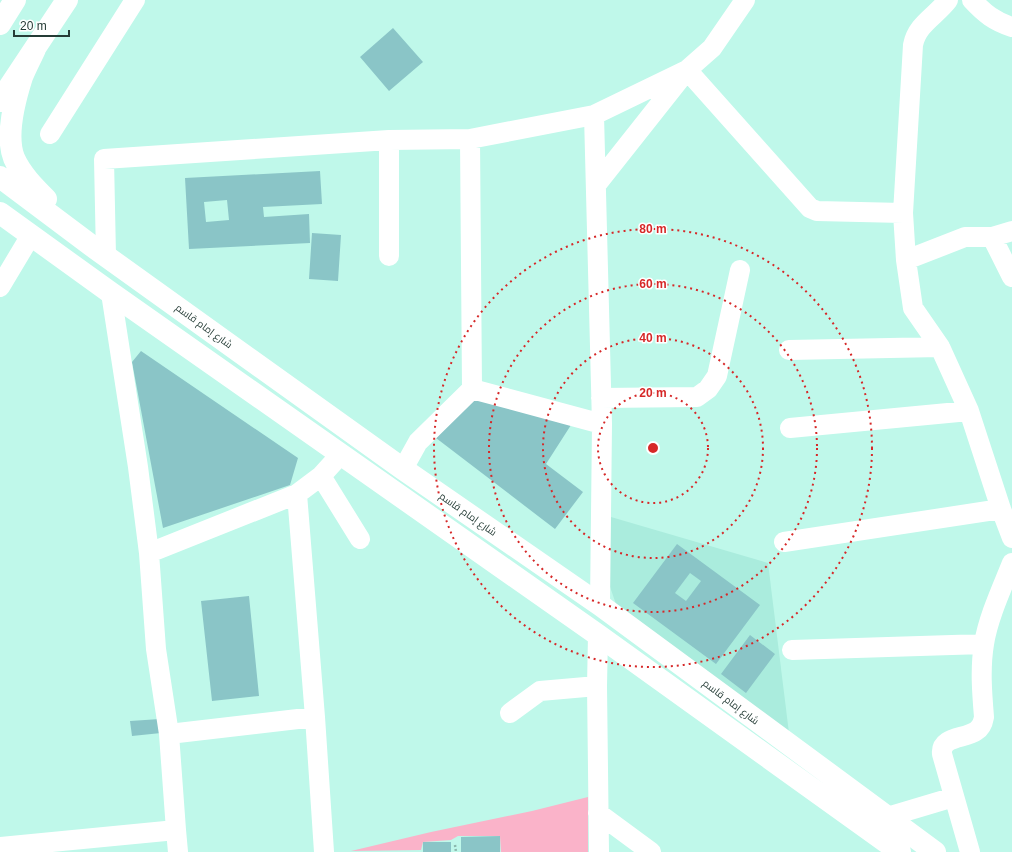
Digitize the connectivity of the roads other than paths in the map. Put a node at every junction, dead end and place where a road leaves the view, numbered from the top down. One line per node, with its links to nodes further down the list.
1 (15, 0): 7 (main road)
2 (67, 0): 9 (main road)
3 (135, 0): 13 (street)
4 (745, 0): 10 (street)
5 (948, 0): 18 (street)
6 (972, 0): 8 (street)
7 (0, 24)
8 (1012, 27)
9 (35, 49): 11 (main road); 23 (main road)
10 (687, 70): 12 (street); 17 (street); 18 (street)
11 (0, 101)
12 (594, 115): 14 (street); 17 (street)
13 (50, 134)
14 (470, 139): 15 (street); 32 (street)
15 (388, 140): 23 (street); 24 (street)
16 (0, 177): 23 (main road, شارع إمام قاسم)
17 (596, 185): 33 (street)
18 (903, 212): 25 (street)
19 (0, 213): 21 (main road)
20 (1012, 231): 22 (street)
21 (31, 236): 28 (street); 29 (main road)
22 (992, 237): 25 (street); 27 (street)
23 (101, 253): 38 (main road, شارع إمام قاسم)
24 (389, 256)
25 (906, 260): 30 (street)
26 (740, 270): 33 (street)
27 (1012, 277)
28 (0, 287)
29 (111, 293): 37 (main road); 45 (street)
30 (940, 347): 31 (street); 34 (street)
31 (789, 350)
32 (472, 389): 35 (street); 38 (street)
33 (601, 398): 35 (street)
34 (969, 411): 36 (street); 41 (street)
35 (602, 424): 47 (street)
36 (790, 428)
37 (341, 454): 39 (street); 48 (main road)
38 (403, 469): 47 (main road, شارع إمام قاسم)
39 (321, 476): 40 (street); 43 (street)
40 (297, 494): 45 (street); 53 (street)
41 (1001, 509): 42 (street); 44 (street)
42 (1012, 538)
43 (360, 539)
44 (784, 542)
45 (149, 553): 54 (street)
46 (1012, 563): 49 (street)
47 (600, 605): 48 (main road); 57 (main road, شارع إمام قاسم)
48 (598, 635): 51 (street); 65 (main road)
49 (984, 644): 50 (street); 55 (street)
50 (792, 650)
51 (597, 686): 52 (street); 56 (street)
52 (510, 713)
53 (315, 717): 54 (street); 62 (street)
54 (169, 734): 58 (street)
55 (954, 797): 57 (street); 67 (street)
56 (598, 813): 59 (street); 63 (street)
57 (887, 817): 66 (main road, شارع إمام قاسم)
58 (176, 830): 60 (street); 61 (street)
59 (631, 845): 64 (street)
60 (0, 847)
61 (178, 852)
62 (324, 852)
63 (599, 852)
64 (651, 852)
65 (900, 852)
66 (934, 852)
67 (970, 852)

